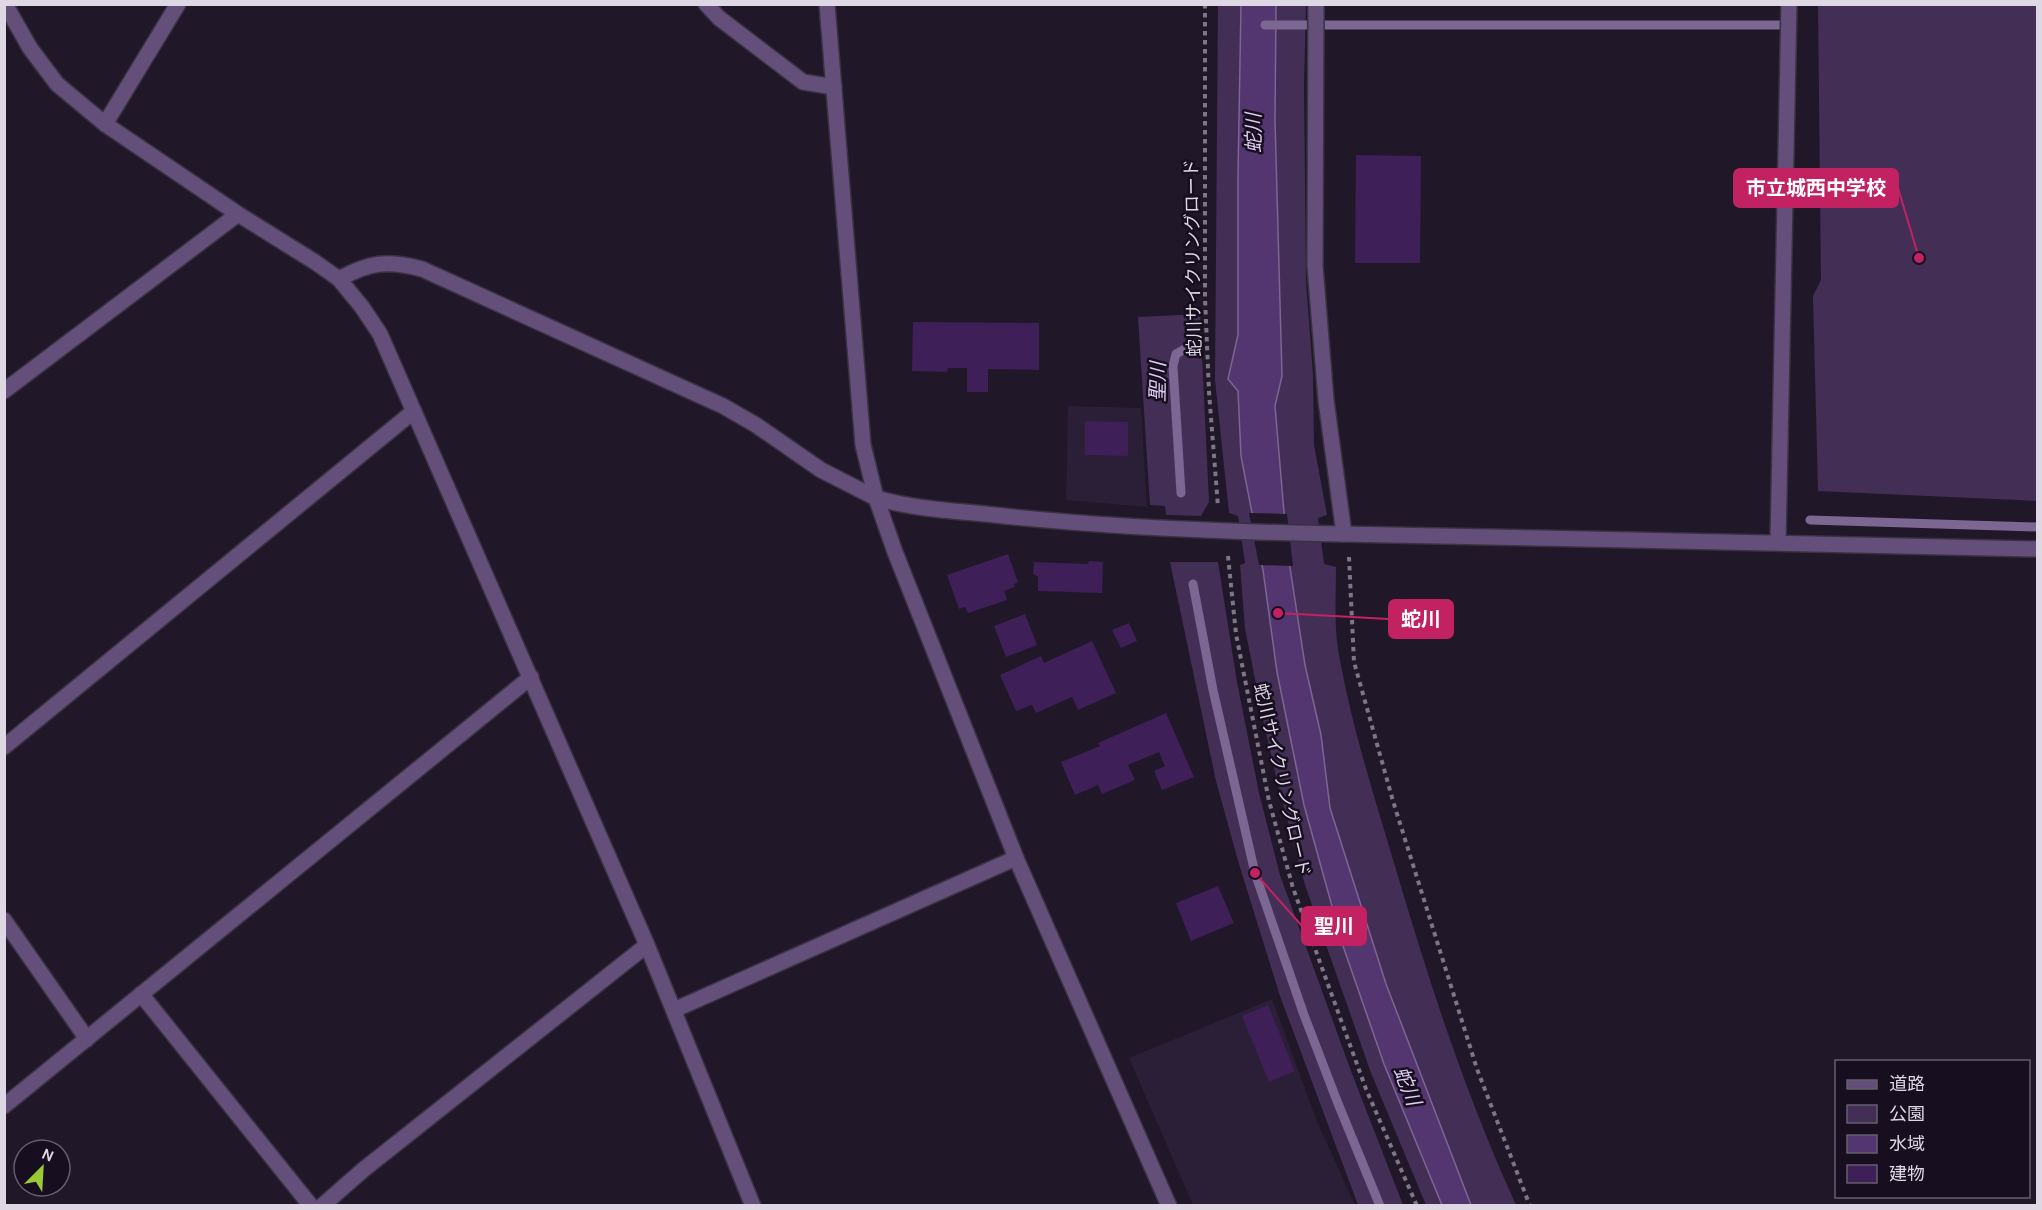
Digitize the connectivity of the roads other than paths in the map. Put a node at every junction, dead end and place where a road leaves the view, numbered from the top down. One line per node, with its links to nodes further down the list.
1 (5, 4): 8 (street)
2 (178, 4): 8 (street)
3 (706, 4): 7 (street)
4 (827, 4): 7 (street)
5 (1316, 4): 14 (street)
6 (1789, 4): 15 (street)
7 (834, 87): 13 (street)
8 (105, 124): 9 (street)
9 (238, 214): 10 (street); 11 (street)
10 (339, 279): 12 (street); 13 (street)
11 (4, 391)
12 (414, 411): 17 (street); 18 (street)
13 (876, 498): 14 (street); 19 (street)
14 (1337, 534): 15 (street)
15 (1778, 542): 16 (street)
16 (2037, 549)
17 (531, 677): 21 (street); 22 (street)
18 (4, 747)
19 (1016, 858): 23 (street); 29 (street)
20 (4, 920): 24 (street)
21 (647, 945): 23 (street); 27 (street)
22 (141, 994): 24 (street); 26 (street)
23 (674, 1010): 28 (street)
24 (87, 1039): 25 (street)
25 (4, 1106)
26 (310, 1206)
27 (322, 1206)
28 (753, 1206)
29 (1169, 1206)

